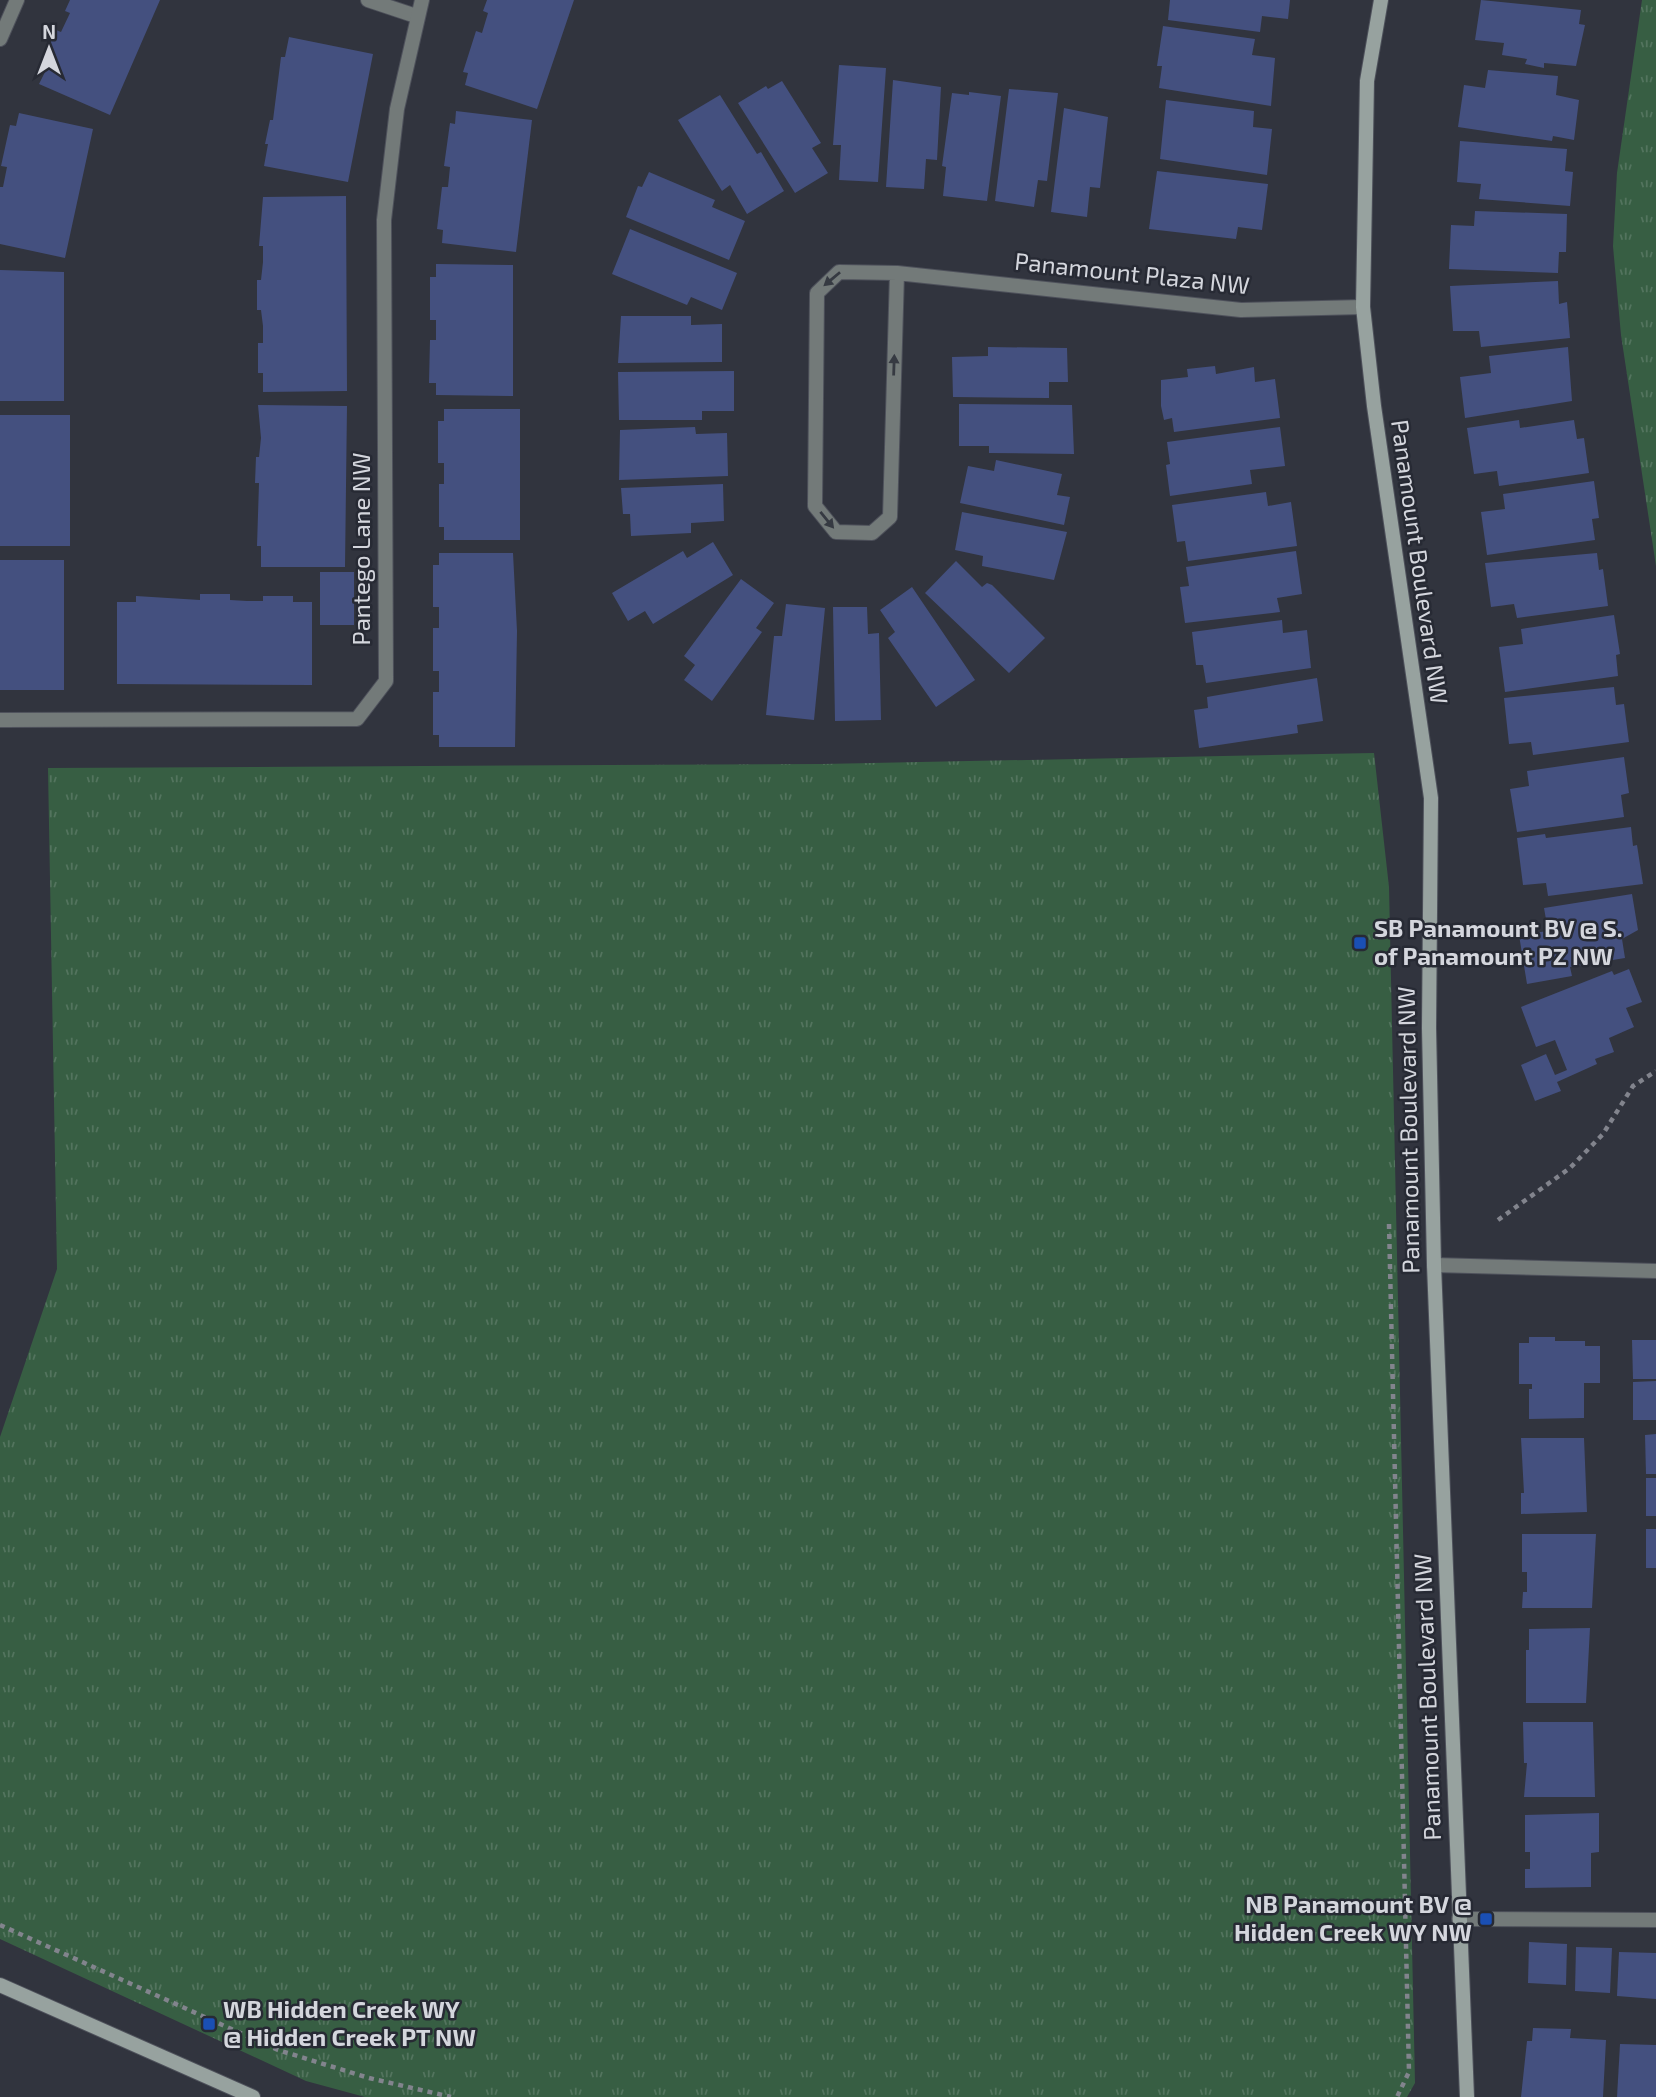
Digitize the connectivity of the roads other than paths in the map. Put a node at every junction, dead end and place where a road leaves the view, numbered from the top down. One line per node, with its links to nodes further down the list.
1 (17, 0): 6 (street)
2 (368, 0): 5 (street)
3 (422, 0): 5 (street, Pantego Lane NW)
4 (1381, 0): 8 (street, Panamount Boulevard NW)
5 (416, 16): 9 (street, Pantego Lane NW)
6 (0, 39)
7 (897, 274): 7 (street, Panamount Plaza NW, one-way to 7); 8 (street, Panamount Plaza NW)
8 (1363, 307): 10 (street, Panamount Boulevard NW)
9 (0, 720)
10 (1434, 1265): 11 (street); 12 (street, Panamount Boulevard NW)
11 (1656, 1271)
12 (1460, 1919): 13 (street); 16 (street, Panamount Boulevard NW)
13 (1656, 1920)
14 (0, 1985): 15 (street)
15 (253, 2097)
16 (1467, 2097)

